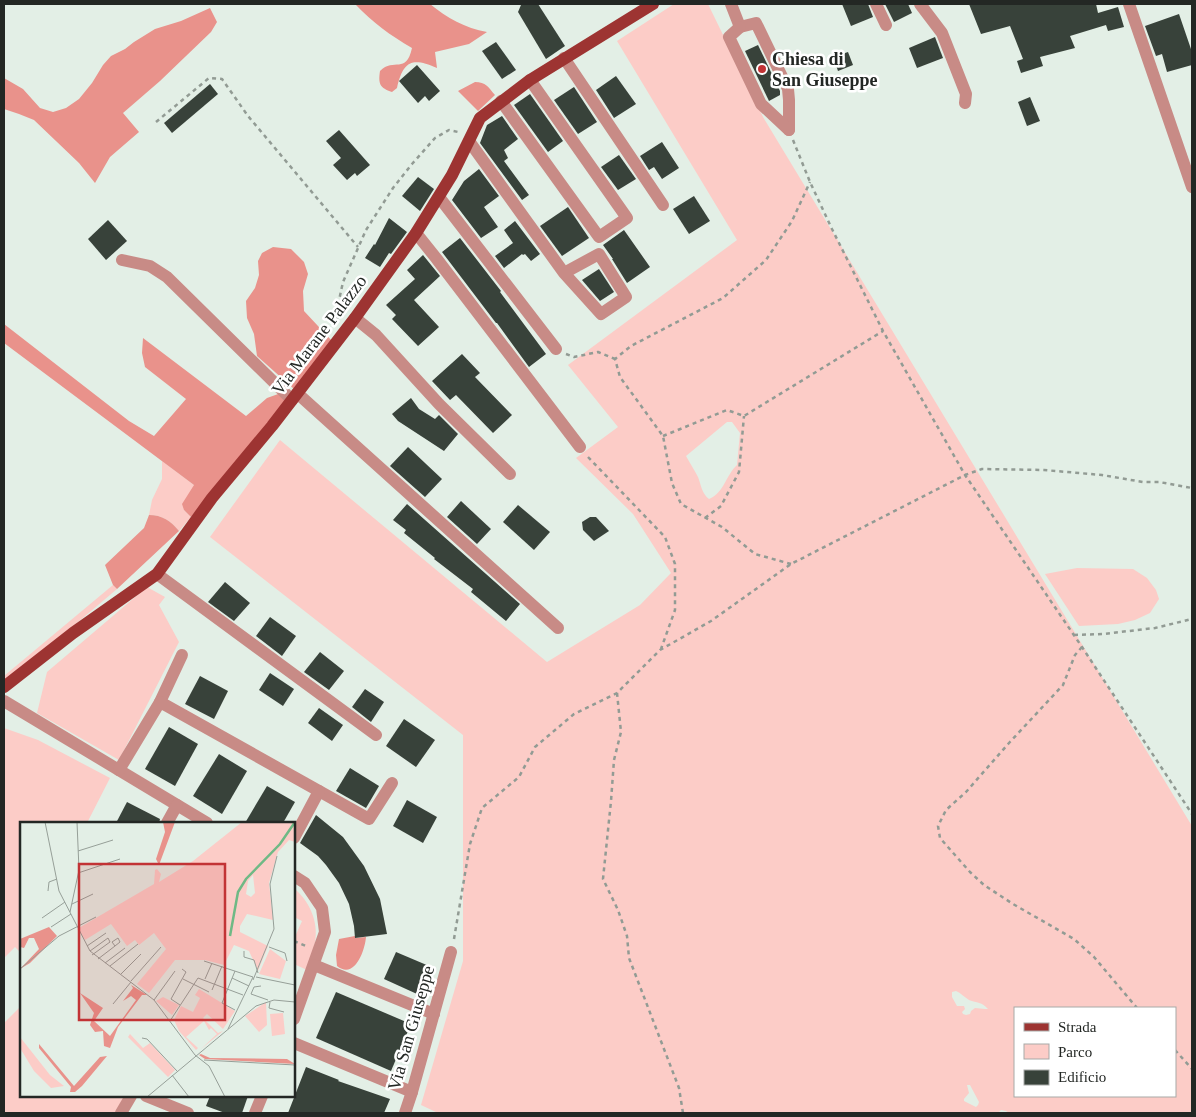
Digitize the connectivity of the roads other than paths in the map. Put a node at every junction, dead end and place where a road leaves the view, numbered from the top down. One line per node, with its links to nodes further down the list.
1 (653, 4): 8 (main road, Via Marane Palazzo)
2 (731, 4): 7 (street)
3 (876, 4): 6 (street)
4 (920, 4): 11 (street)
5 (1129, 4): 13 (street)
6 (886, 25)
7 (740, 27): 7 (street)
8 (564, 58): 9 (main road, Via Marane Palazzo); 15 (street)
9 (530, 80): 10 (main road, Via Marane Palazzo); 10 (street)
10 (501, 101): 12 (main road, Via Marane Palazzo)
11 (965, 103)
12 (469, 141): 14 (main road, Via Marane Palazzo); 18 (street)
13 (1192, 187)
14 (438, 197): 16 (main road, Via Marane Palazzo); 20 (street)
15 (663, 206)
16 (416, 233): 19 (main road, Via Marane Palazzo); 22 (street)
17 (122, 260): 21 (street)
18 (564, 273): 18 (street)
19 (355, 318): 21 (main road, Via Marane Palazzo); 23 (street)
20 (556, 349)
21 (295, 397): 24 (main road, Via Marane Palazzo); 25 (street)
22 (580, 448)
23 (510, 474)
24 (156, 574): 27 (main road, Via Marane Palazzo); 30 (street)
25 (558, 628)
26 (182, 655): 29 (street)
27 (4, 686)
28 (4, 701): 31 (street)
29 (160, 702): 31 (street); 33 (street)
30 (376, 735)
31 (119, 770): 34 (street)
32 (392, 783): 33 (street)
33 (319, 791): 37 (street)
34 (177, 805): 35 (street); 36 (street)
35 (168, 822)
36 (205, 822)
37 (295, 836)
38 (295, 877): 40 (street)
39 (451, 952): 41 (street, Via San Giuseppe)
40 (314, 965): 41 (street); 42 (street)
41 (434, 1014): 44 (street, Via San Giuseppe)
42 (295, 1017)
43 (295, 1043): 44 (street)
44 (412, 1092): 51 (street, Via San Giuseppe)
45 (130, 1097): 48 (street)
46 (148, 1097): 49 (street)
47 (262, 1097): 50 (street)
48 (121, 1113)
49 (188, 1113)
50 (255, 1113)
51 (405, 1113)

